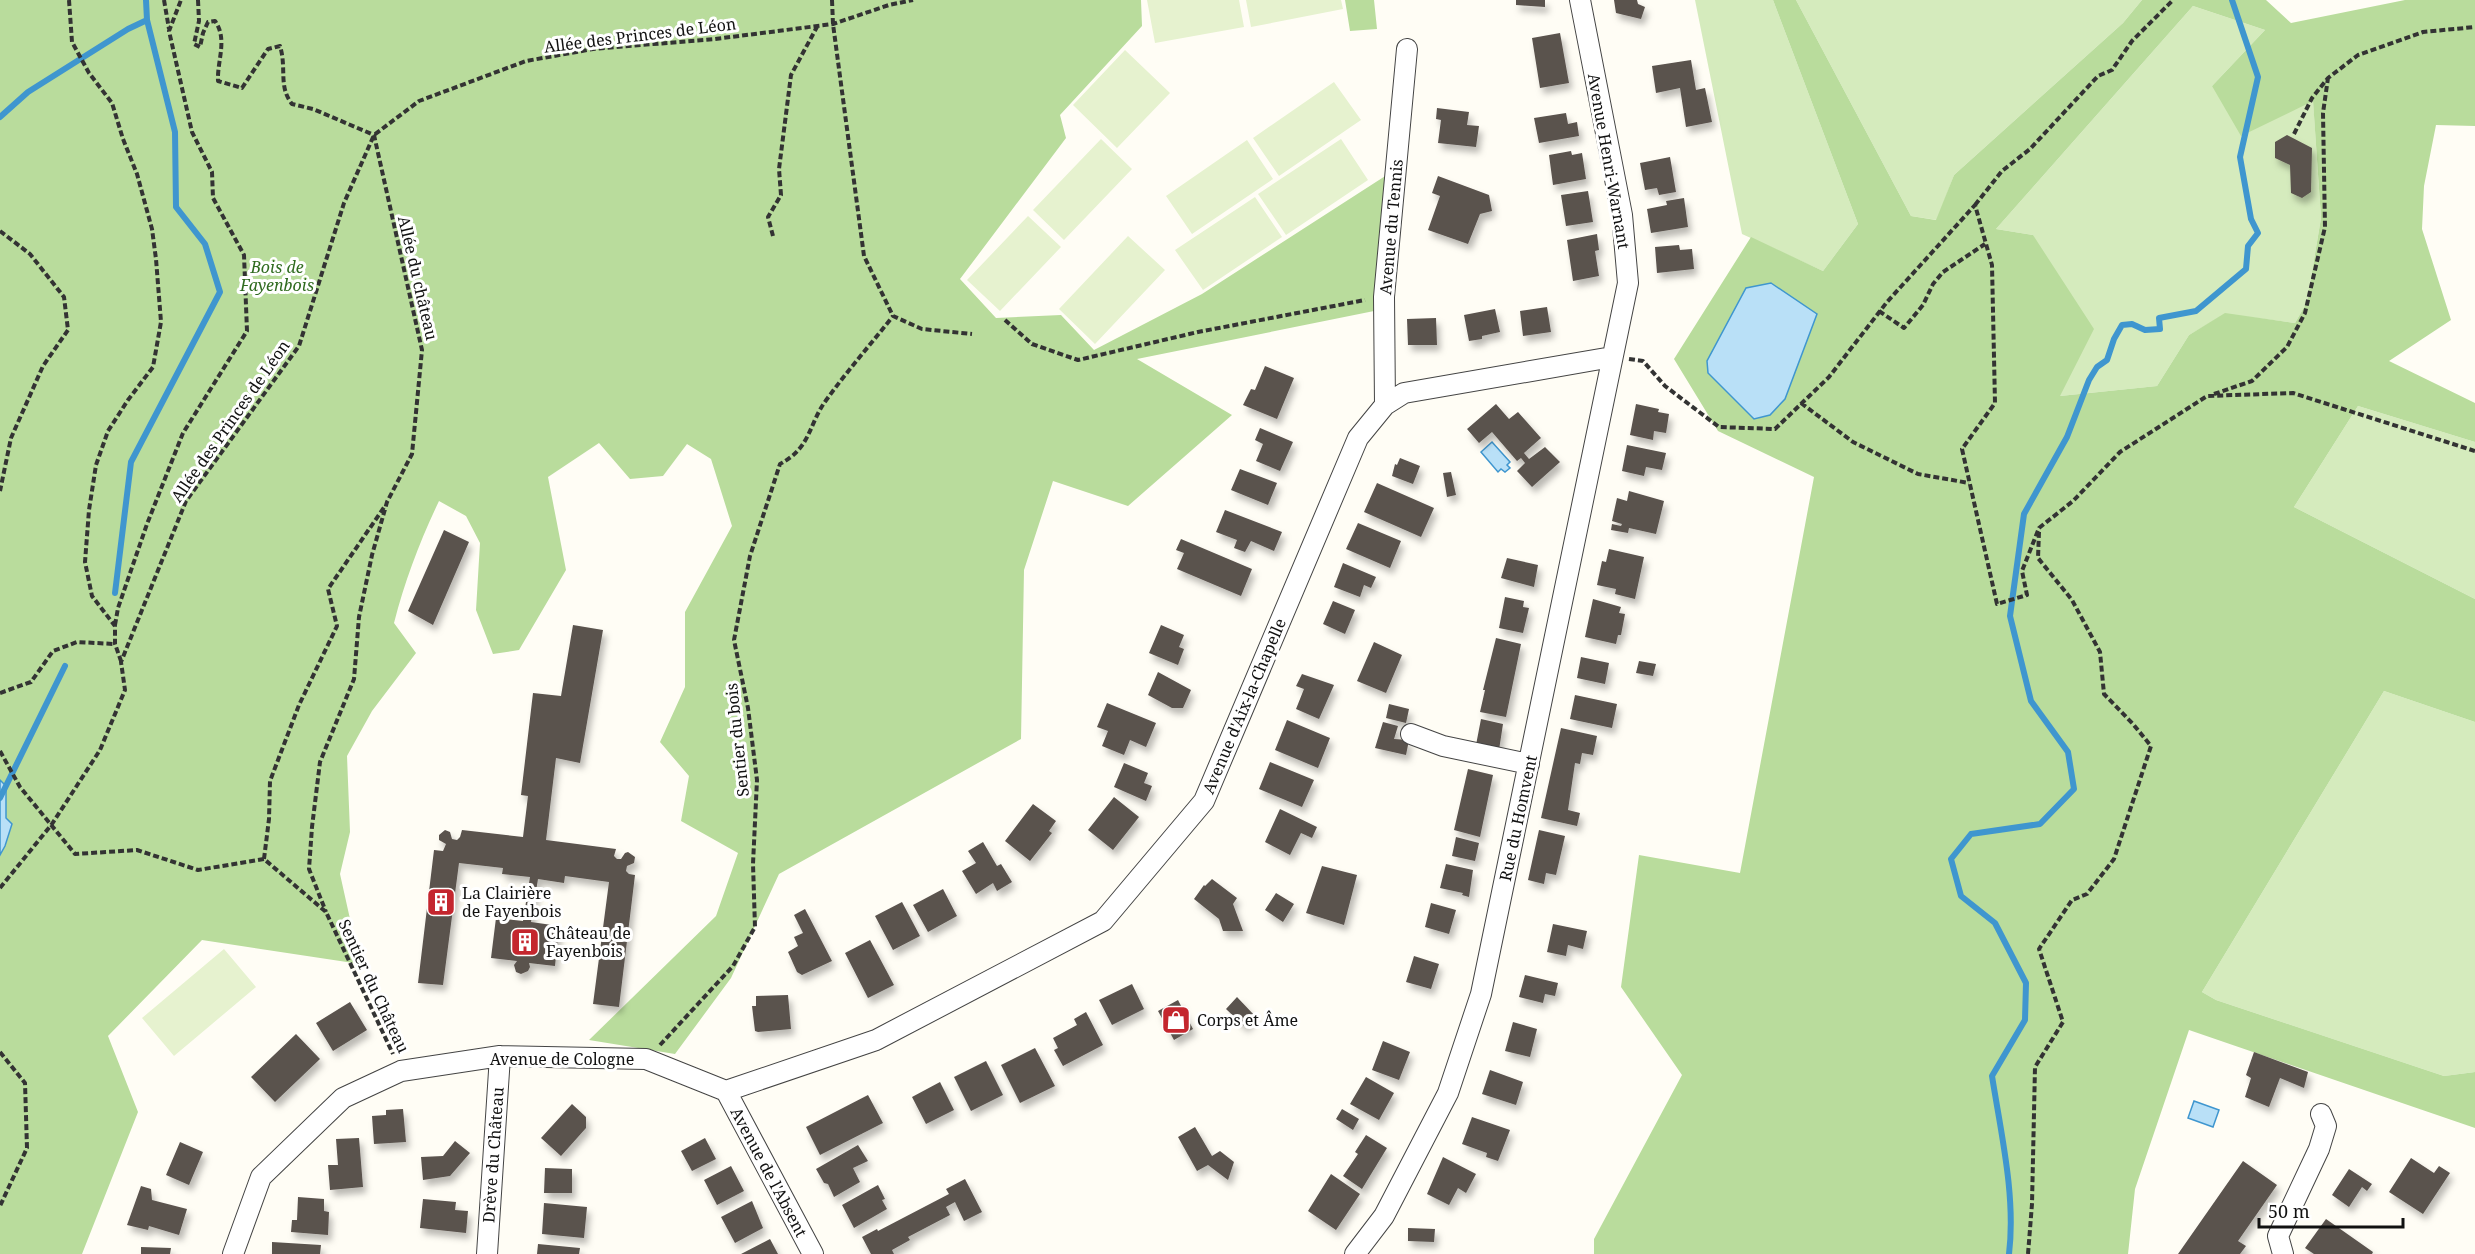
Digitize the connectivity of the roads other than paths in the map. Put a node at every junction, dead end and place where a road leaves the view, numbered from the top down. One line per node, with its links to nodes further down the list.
1 (1580, 0): 3 (street, Avenue Henri-Warnant)
2 (1407, 49): 4 (street, Avenue du Tennis)
3 (1612, 357): 4 (street, Avenue d'Aix-la-Chapelle); 6 (street, Rue du Homvent)
4 (1385, 405): 8 (street, Avenue d'Aix-la-Chapelle)
5 (1411, 734): 6 (street)
6 (1529, 764): 13 (street, Rue du Homvent)
7 (500, 1056): 8 (street, Avenue de Cologne); 10 (street, Avenue de Cologne); 11 (street, Drève du Château)
8 (726, 1091): 12 (street, Avenue de l'Absent)
9 (2321, 1114): 14 (street)
10 (233, 1254)
11 (487, 1254)
12 (813, 1254)
13 (1355, 1254)
14 (2283, 1254)

